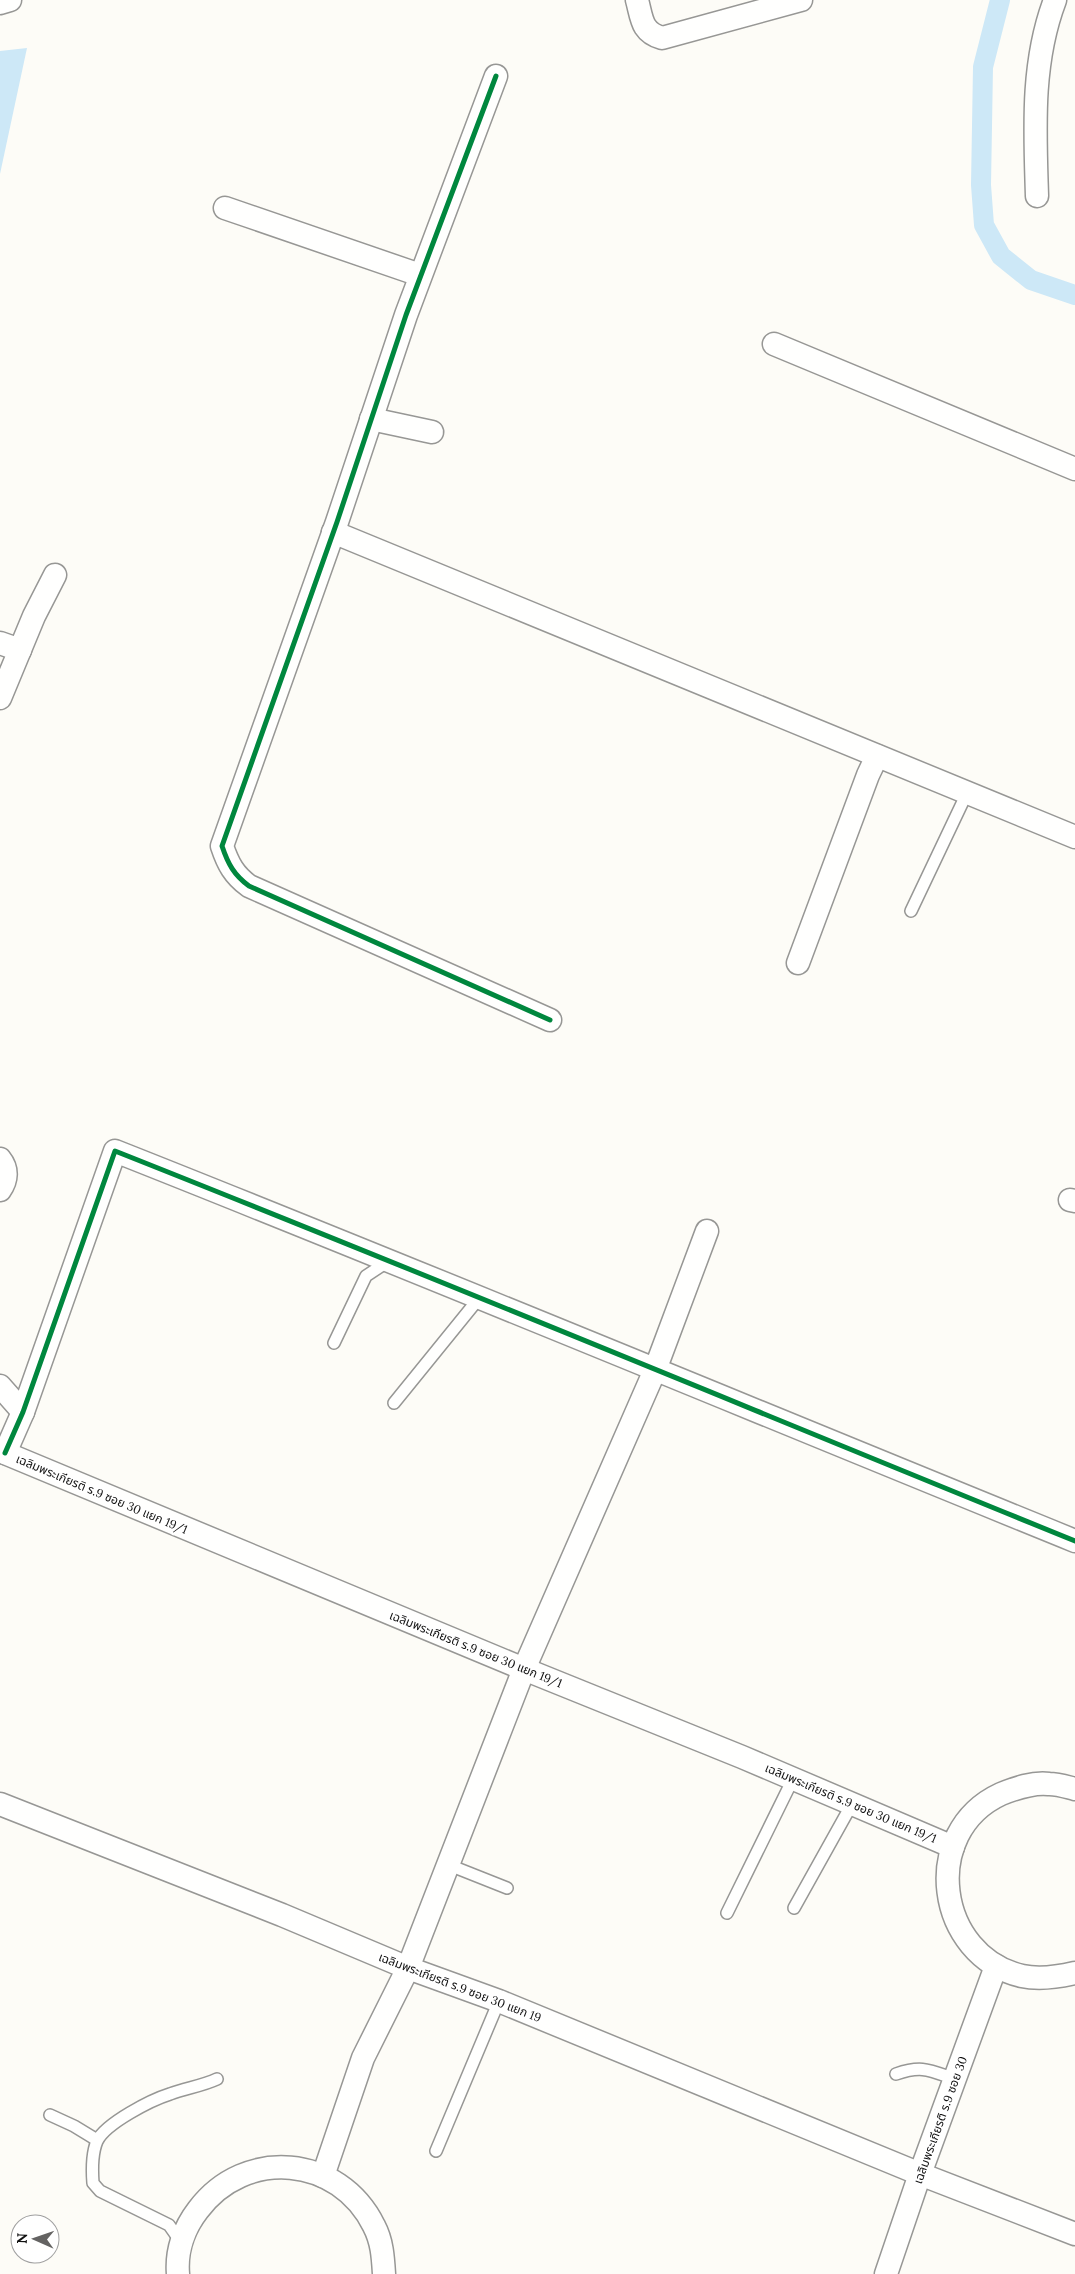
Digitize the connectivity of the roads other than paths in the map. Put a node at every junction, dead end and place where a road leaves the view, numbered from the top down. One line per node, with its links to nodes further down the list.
1 (10, 0): 5 (street)
2 (638, 0): 3 (street)
3 (801, 0)
4 (1055, 0): 7 (street)
5 (0, 3)
6 (496, 76): 9 (street)
7 (1037, 196)
8 (225, 208): 9 (street)
9 (420, 276): 11 (street)
10 (774, 344): 13 (street)
11 (371, 420): 12 (street); 14 (street)
12 (432, 432)
13 (1075, 469)
14 (333, 532): 18 (street); 23 (street)
15 (55, 575): 16 (street)
16 (10, 646): 17 (street)
17 (0, 698)
18 (877, 756): 19 (street); 22 (street)
19 (967, 793): 20 (street); 21 (lane)
20 (1075, 837)
21 (911, 911)
22 (798, 964)
23 (550, 1020)
24 (0, 1159): 25 (street)
25 (0, 1190)
26 (707, 1231): 30 (street)
27 (390, 1260): 28 (street); 29 (lane); 33 (street)
28 (480, 1297): 30 (street); 32 (lane)
29 (334, 1343)
30 (655, 1370): 35 (street); 36 (street)
31 (0, 1386): 33 (street)
32 (394, 1404)
33 (23, 1412): 34 (street)
34 (3, 1452): 36 (street, เฉลิมพระเกียรติ ร.9 ซอย 30 แยก 19/1)
35 (1075, 1541)
36 (524, 1669): 37 (street, เฉลิมพระเกียรติ ร.9 ซอย 30 แยก 19/1); 42 (street)
37 (793, 1779): 40 (street, เฉลิมพระเกียรติ ร.9 ซอย 30 แยก 19/1); 45 (lane)
38 (1075, 1789): 41 (street)
39 (0, 1804): 47 (street, เฉลิมพระเกียรติ ร.9 ซอย 30 แยก 19)
40 (852, 1804): 41 (street, เฉลิมพระเกียรติ ร.9 ซอย 30 แยก 19/1); 44 (lane)
41 (953, 1847): 46 (street)
42 (449, 1865): 43 (lane); 47 (street)
43 (507, 1888)
44 (794, 1908)
45 (727, 1913)
46 (996, 1966): 48 (street); 52 (street, เฉลิมพระเกียรติ ร.9 ซอย 30)
47 (408, 1968): 49 (street, เฉลิมพระเกียรติ ร.9 ซอย 30 แยก 19); 57 (street)
48 (1075, 1973)
49 (498, 2001): 55 (lane); 56 (street, เฉลิมพระเกียรติ ร.9 ซอย 30 แยก 19)
50 (896, 2074): 52 (lane)
51 (217, 2079): 54 (lane)
52 (955, 2079): 56 (street, เฉลิมพระเกียรติ ร.9 ซอย 30)
53 (50, 2115): 54 (lane)
54 (97, 2140): 59 (lane)
55 (436, 2151)
56 (920, 2174): 58 (street, เฉลิมพระเกียรติ ร.9 ซอย 30 แยก 19); 62 (street, เฉลิมพระเกียรติ ร.9 ซอย 30)
57 (323, 2176): 59 (street); 61 (street)
58 (1075, 2234)
59 (181, 2242): 60 (street)
60 (178, 2274)
61 (384, 2274)
62 (886, 2274)

